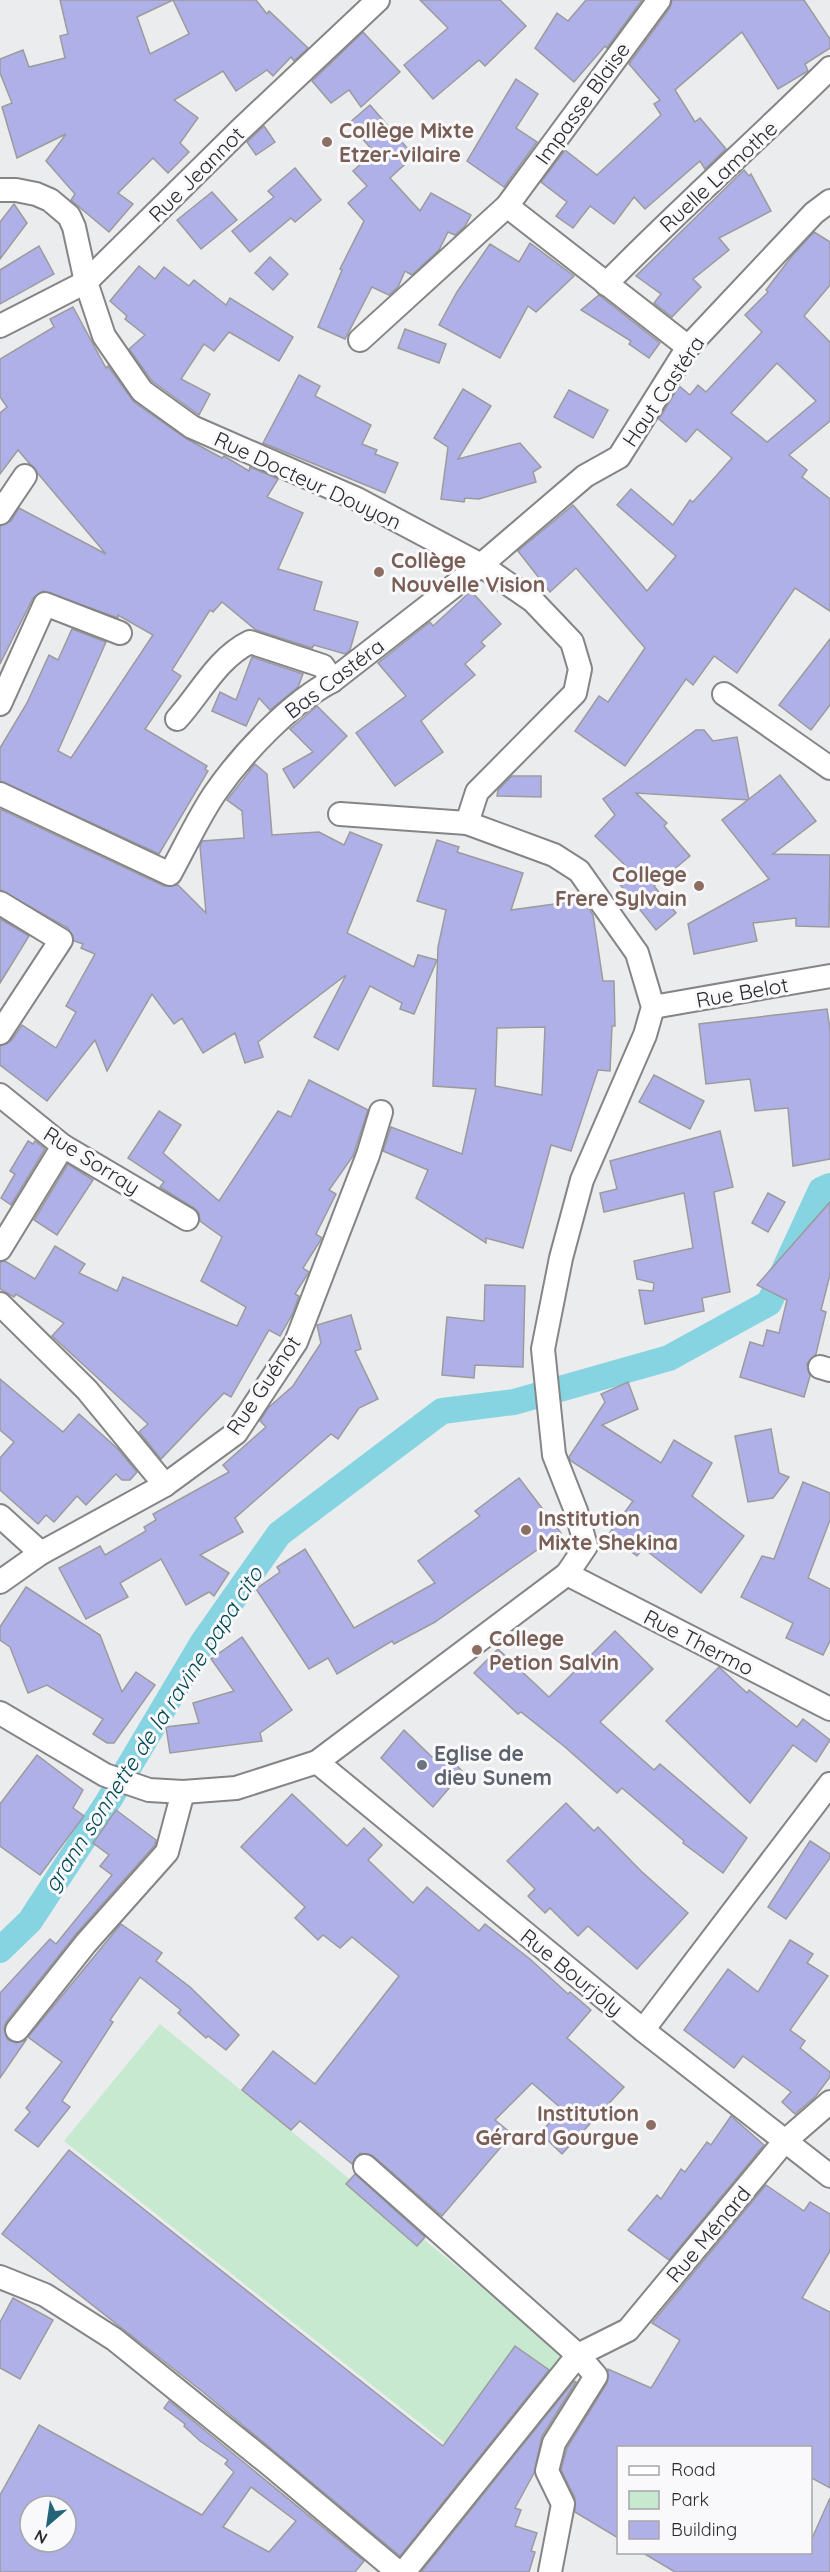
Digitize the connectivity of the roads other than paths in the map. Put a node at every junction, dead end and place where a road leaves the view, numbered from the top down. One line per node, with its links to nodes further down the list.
1 (378, 0): 7 (street, Rue Jeannot)
2 (659, 0): 5 (street, Impasse Blaise)
3 (830, 68): 8 (street, Ruelle Lamothe)
4 (0, 190): 7 (street, Rue Docteur Douyon)
5 (507, 206): 8 (street); 10 (street, Impasse Blaise)
6 (825, 211): 11 (street, Haut Castéra)
7 (86, 282): 9 (street, Rue Jeannot); 14 (street, Rue Docteur Douyon)
8 (606, 284): 11 (street)
9 (0, 326)
10 (360, 340)
11 (688, 347): 14 (street, Haut Castéra)
12 (25, 476): 13 (street)
13 (0, 513)
14 (481, 565): 16 (street, Bas Castéra); 23 (street, Rue Docteur Douyon)
15 (120, 633): 18 (street)
16 (332, 681): 19 (street); 21 (street, Bas Castéra)
17 (724, 694): 20 (street)
18 (0, 704)
19 (177, 719)
20 (830, 768)
21 (0, 794)
22 (340, 814): 23 (street)
23 (467, 823): 26 (street)
24 (0, 903): 27 (street)
25 (830, 976): 26 (street, Rue Belot)
26 (653, 1007): 37 (street)
27 (0, 1033)
28 (0, 1095): 30 (street, Rue Sorray)
29 (381, 1112): 34 (street, Rue Guénot)
30 (63, 1146): 31 (street, Rue Sorray); 32 (street)
31 (188, 1219)
32 (0, 1249)
33 (0, 1304): 34 (street)
34 (165, 1485): 36 (street, Rue Guénot)
35 (0, 1516): 36 (street)
36 (40, 1553): 38 (street, Rue Guénot)
37 (567, 1574): 39 (street, Rue Thermo); 41 (street)
38 (0, 1582)
39 (830, 1709)
40 (0, 1713): 43 (street)
41 (317, 1762): 43 (street); 45 (street, Rue Bourjoly)
42 (830, 1784): 45 (street)
43 (183, 1792): 44 (street)
44 (17, 2030)
45 (643, 2030): 47 (street, Rue Bourjoly)
46 (830, 2102): 47 (street, Rue Ménard)
47 (784, 2142): 49 (street, Rue Bourjoly); 51 (street, Rue Ménard)
48 (365, 2166): 51 (street)
49 (830, 2176)
50 (0, 2277): 52 (street)
51 (578, 2355): 53 (street); 54 (street)
52 (398, 2572)
53 (404, 2572)
54 (550, 2572)

